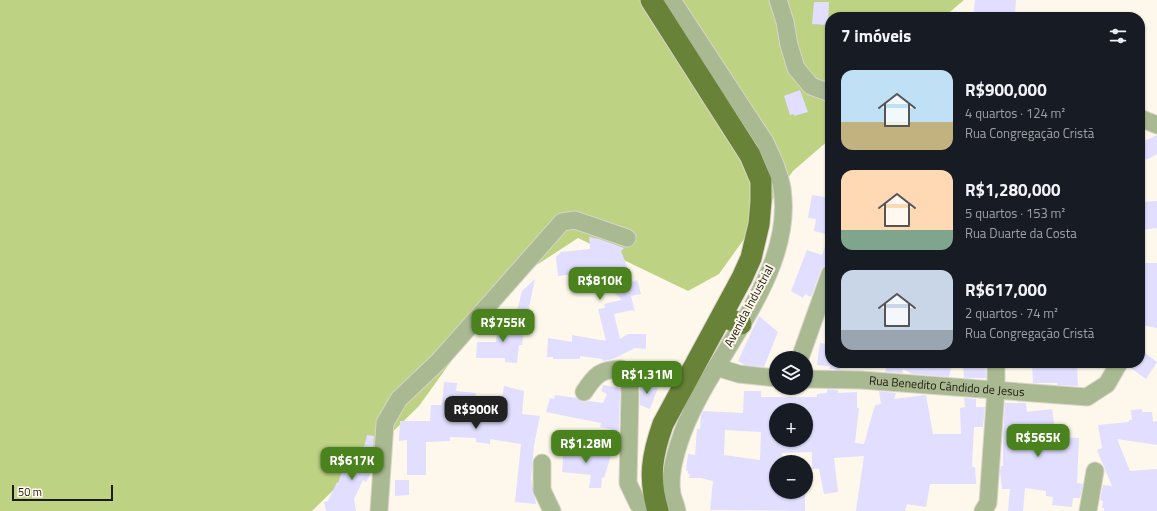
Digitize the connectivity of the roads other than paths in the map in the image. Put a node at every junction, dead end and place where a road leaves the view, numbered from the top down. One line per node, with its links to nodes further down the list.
1 (651, 0): 9 (main road, Avenida Industrial)
2 (672, 0): 10 (street, Avenida Industrial)
3 (778, 0): 4 (street)
4 (825, 91)
5 (1145, 120): 6 (street)
6 (1157, 125)
7 (627, 238): 21 (street)
8 (825, 288): 11 (street)
9 (722, 316): 10 (main road); 23 (main road, Avenida Industrial)
10 (741, 324): 12 (street, Avenida Industrial)
11 (802, 351)
12 (716, 368): 15 (street); 24 (street, Avenida Industrial)
13 (996, 368): 17 (street)
14 (1116, 368): 17 (street, Rua Benedito Cândido de Jesus)
15 (769, 377)
16 (813, 379): 17 (street, Rua Benedito Cândido de Jesus)
17 (996, 389): 25 (street)
18 (584, 392): 23 (street)
19 (542, 463): 22 (street)
20 (1095, 471): 26 (street)
21 (379, 511)
22 (552, 511)
23 (657, 511)
24 (678, 511)
25 (983, 511)
26 (1088, 511)

